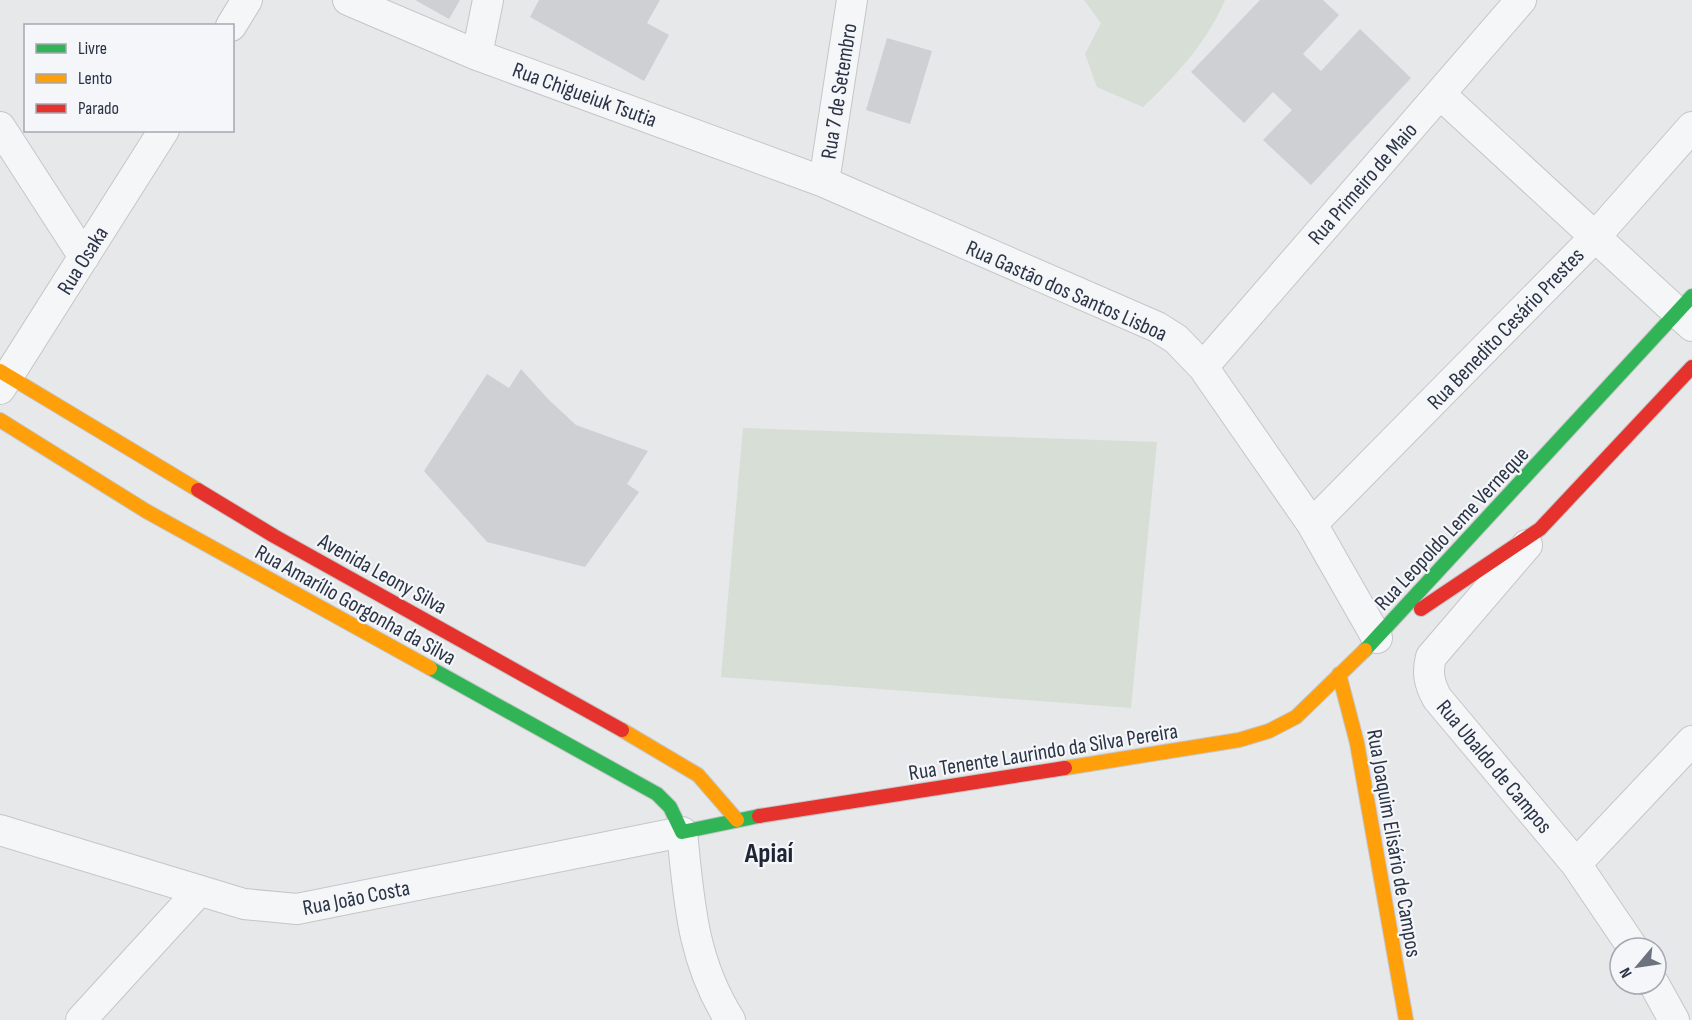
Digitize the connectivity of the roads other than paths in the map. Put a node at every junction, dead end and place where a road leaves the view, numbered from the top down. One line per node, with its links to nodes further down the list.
1 (247, 0): 6 (street)
2 (348, 0): 7 (street, Rua Chigueiuk Tsutia)
3 (488, 0): 7 (street)
4 (852, 0): 12 (street, Rua 7 de Setembro)
5 (1521, 0): 8 (street, Rua Primeiro de Maio)
6 (232, 24)
7 (477, 55): 12 (street, Rua Chigueiuk Tsutia)
8 (1440, 94): 13 (street); 16 (street, Rua Primeiro de Maio)
9 (0, 127): 14 (street)
10 (1692, 127): 13 (street, Rua Benedito Cesário Prestes)
11 (163, 132): 14 (street, Rua Osaka)
12 (824, 182): 16 (street, Rua Gastão dos Santos Lisboa)
13 (1594, 238): 15 (street); 20 (street, Rua Benedito Cesário Prestes)
14 (84, 257): 18 (street, Rua Osaka)
15 (1687, 312): 22 (main road, Rua Leopoldo Leme Verneque)
16 (1203, 367): 20 (street, Rua Gastão dos Santos Lisboa)
17 (1692, 367): 21 (main road, Rua Leopoldo Leme Verneque)
18 (3, 379): 25 (main road, Avenida Leony Silva)
19 (0, 420): 27 (main road, Rua Amarílio Gorgonha da Silva)
20 (1312, 525): 22 (street, Rua Gastão dos Santos Lisboa)
21 (1540, 529): 22 (main road, Rua Leopoldo Leme Verneque); 28 (street, Rua Ubaldo de Campos)
22 (1377, 638): 23 (main road, Rua Tenente Laurindo da Silva Pereira)
23 (1339, 674): 25 (main road, Rua Tenente Laurindo da Silva Pereira); 35 (main road, Rua Joaquim Elisário de Campos)
24 (1692, 741): 28 (street)
25 (737, 820): 27 (main road, Rua Tenente Laurindo da Silva Pereira)
26 (0, 830): 29 (street, Rua João Costa)
27 (682, 832): 29 (street, Rua João Costa); 34 (street)
28 (1576, 864): 30 (street, Rua Ubaldo de Campos)
29 (200, 891): 33 (street)
30 (1625, 936)
31 (1661, 996): 36 (street)
32 (1692, 998): 36 (street)
33 (81, 1020)
34 (730, 1020)
35 (1406, 1020)
36 (1674, 1020)

